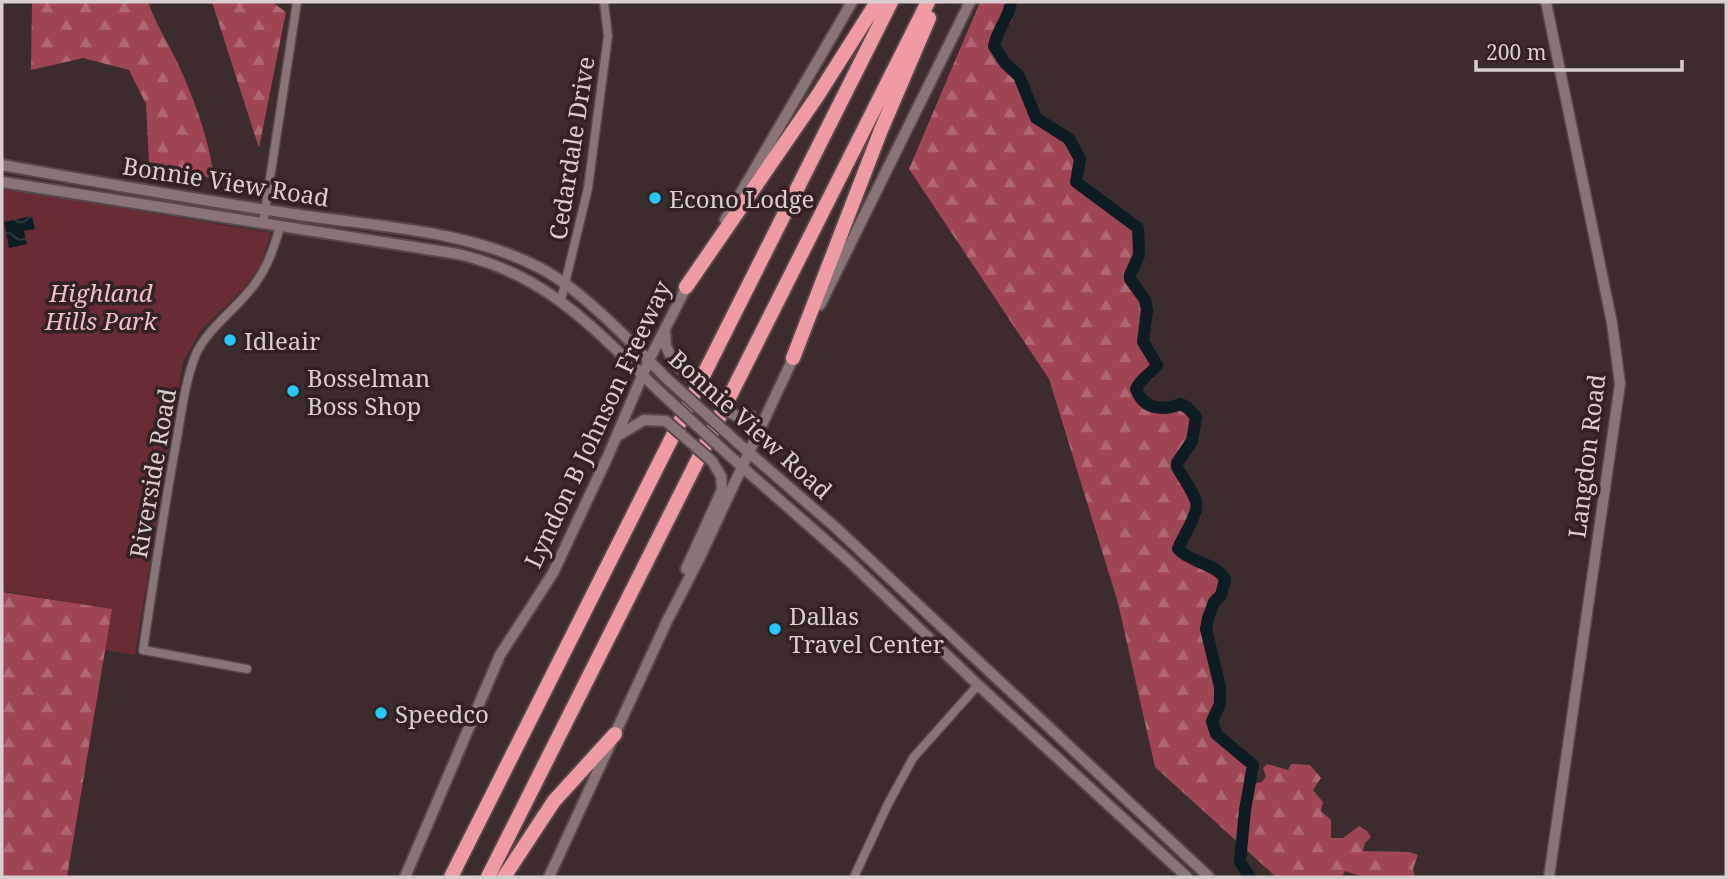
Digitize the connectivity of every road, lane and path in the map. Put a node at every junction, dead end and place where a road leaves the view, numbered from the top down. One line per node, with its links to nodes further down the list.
1 (297, 2): 14 (street)
2 (604, 2): 19 (street, Cedardale Drive)
3 (852, 2): 20 (main road, Lyndon B Johnson Freeway)
4 (877, 2): 20 (highway)
5 (891, 2): 38 (highway)
6 (928, 2): 39 (highway)
7 (935, 2): 23 (highway)
8 (970, 2): 23 (main road)
9 (1546, 2): 45 (street, Langdon Road)
10 (2, 165): 11 (main road, Bonnie View Road)
11 (67, 176): 13 (main road); 14 (main road, Bonnie View Road)
12 (2, 182): 13 (main road, Bonnie View Road)
13 (65, 192): 15 (main road, Bonnie View Road)
14 (265, 209): 15 (street); 17 (main road, Bonnie View Road)
15 (263, 223): 16 (main road, Bonnie View Road)
16 (280, 226): 18 (main road, Bonnie View Road); 33 (street, Riverside Road)
17 (462, 239): 18 (main road); 19 (main road, Bonnie View Road)
18 (453, 253): 21 (main road, Bonnie View Road)
19 (566, 284): 21 (street, Cedardale Drive); 24 (main road, Bonnie View Road)
20 (686, 287): 22 (main road, Lyndon B Johnson Freeway)
21 (561, 300): 25 (main road, Bonnie View Road)
22 (665, 328): 24 (main road, Lyndon B Johnson Freeway); 26 (main road, bridge)
23 (793, 358): 26 (main road)
24 (649, 360): 25 (main road, Lyndon B Johnson Freeway); 28 (main road, Bonnie View Road, bridge)
25 (643, 376): 27 (main road, Lyndon B Johnson Freeway); 29 (main road, Bonnie View Road, bridge)
26 (773, 402): 28 (main road)
27 (617, 436): 32 (main road, bridge); 37 (main road, Lyndon B Johnson Freeway)
28 (749, 453): 29 (main road); 30 (main road, Bonnie View Road)
29 (742, 468): 31 (main road, Bonnie View Road); 32 (main road)
30 (835, 527): 31 (main road); 34 (main road, Bonnie View Road)
31 (825, 539): 35 (main road, Bonnie View Road)
32 (667, 621): 36 (main road)
33 (247, 669)
34 (989, 672): 35 (main road); 44 (main road, Bonnie View Road)
35 (978, 685): 42 (street); 43 (main road, Bonnie View Road)
36 (615, 734): 40 (highway); 41 (main road)
37 (405, 877)
38 (452, 877)
39 (488, 877)
40 (503, 877)
41 (549, 877)
42 (854, 877)
43 (1187, 877)
44 (1209, 877)
45 (1549, 877)

